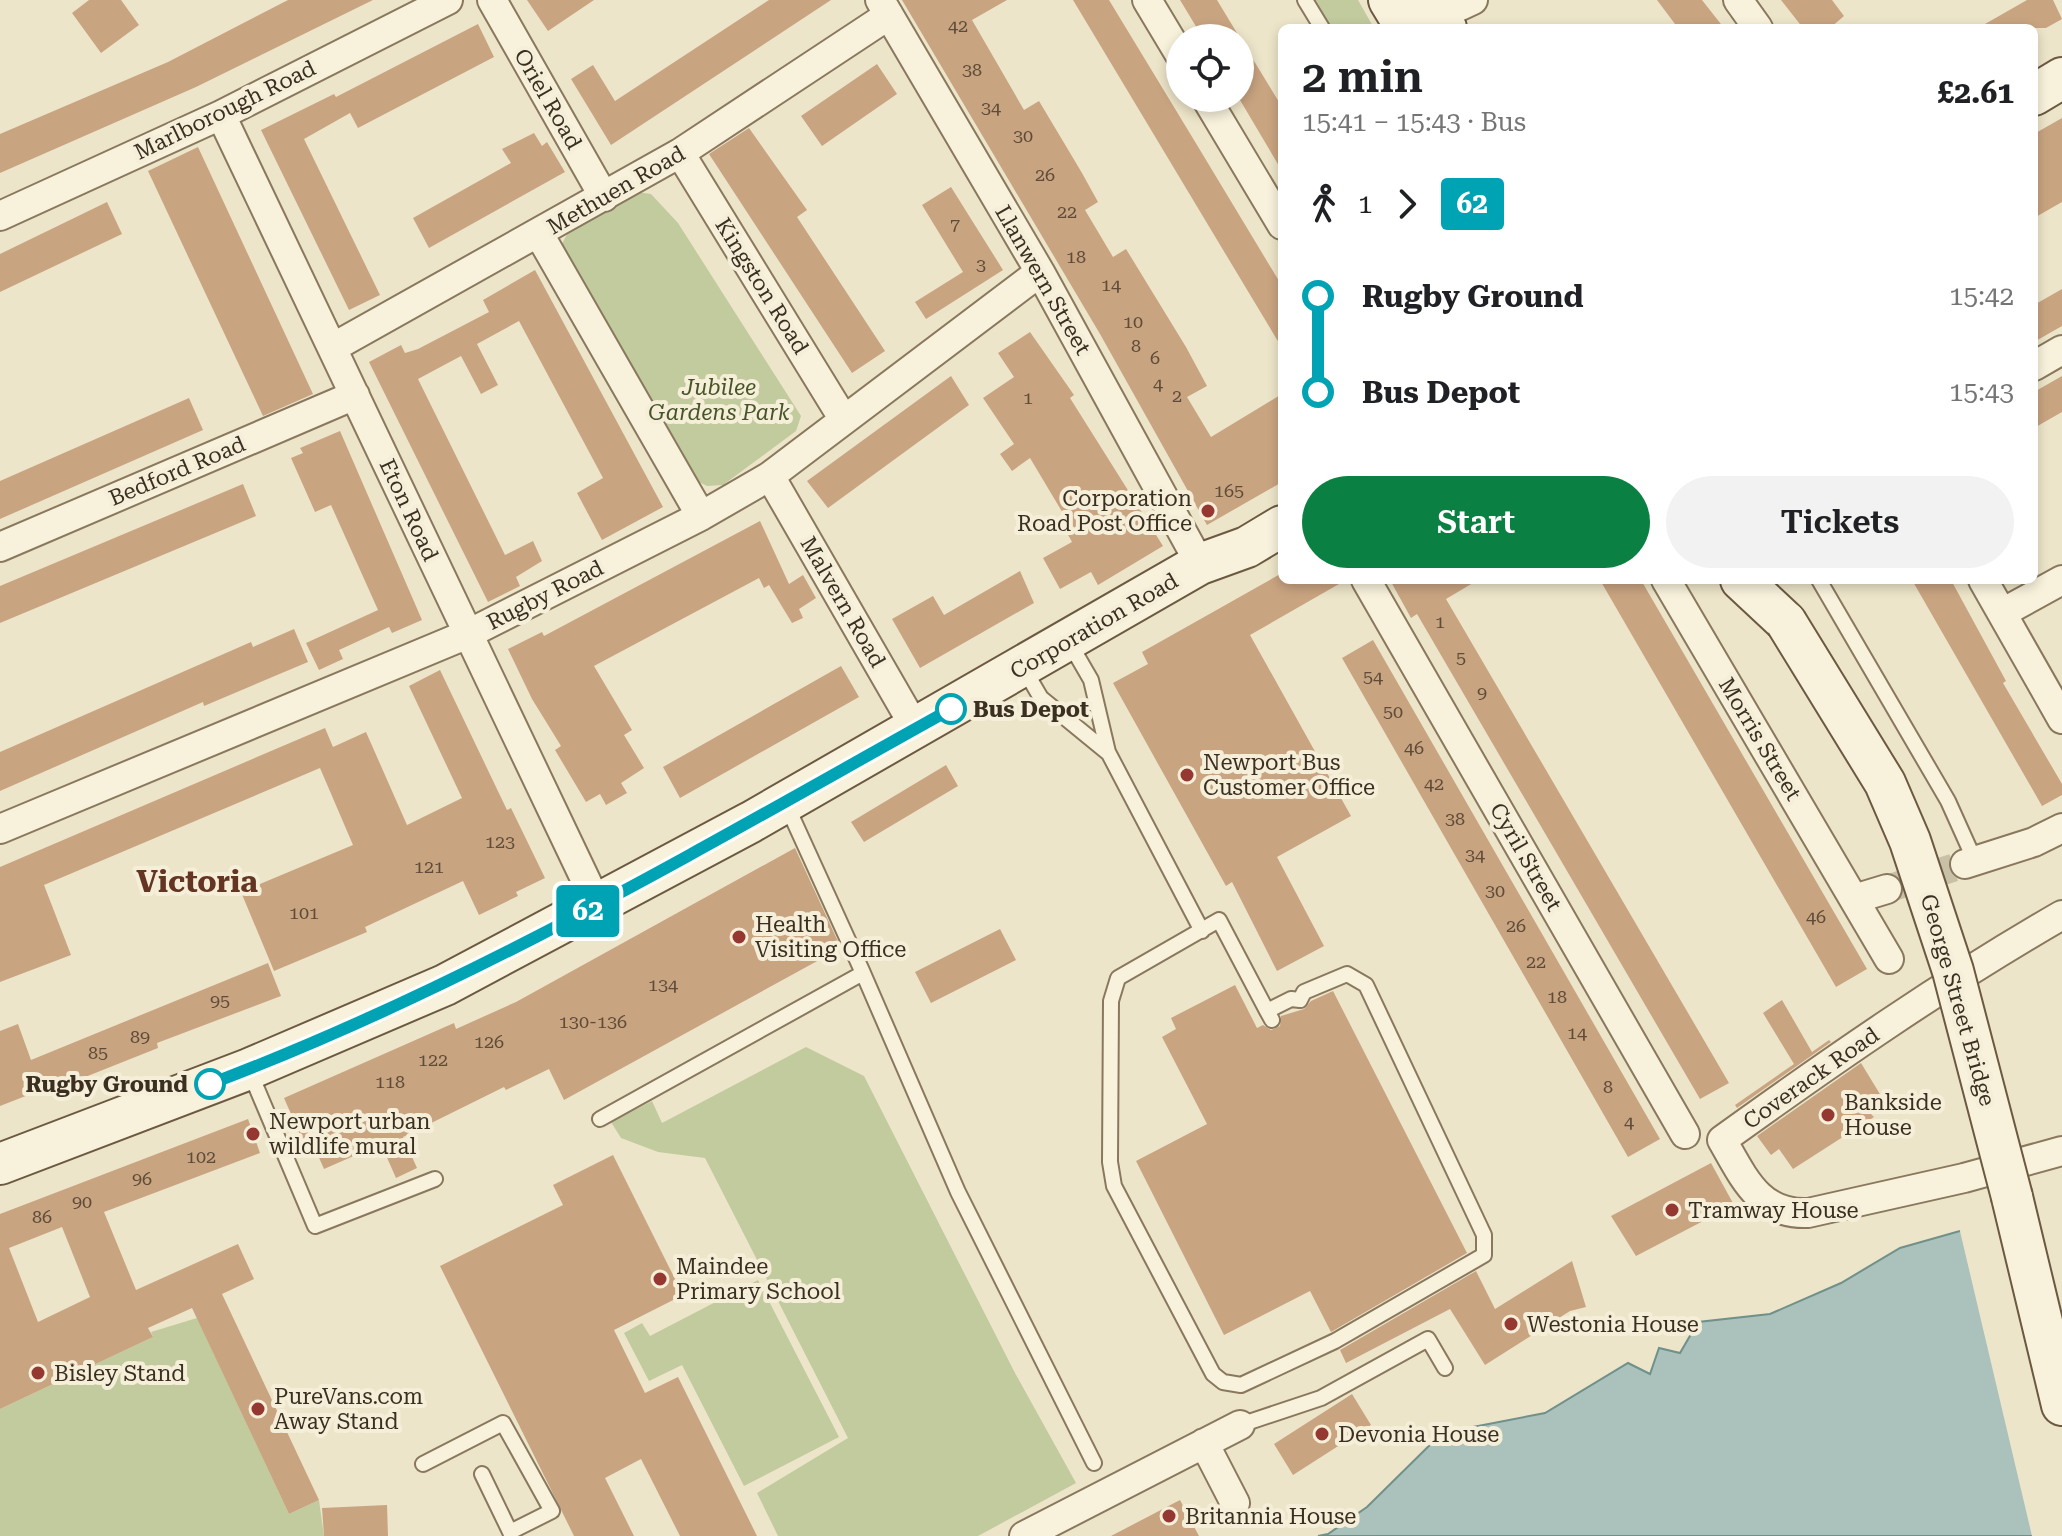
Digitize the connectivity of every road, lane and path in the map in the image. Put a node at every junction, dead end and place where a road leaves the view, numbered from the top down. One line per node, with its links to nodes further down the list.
1 (448, 0): 15 (street, Marlborough Road)
2 (492, 0): 17 (street, Oriel Road)
3 (1147, 0): 11 (street)
4 (1305, 0): 8 (lane)
5 (1389, 0): 9 (street)
6 (1738, 0): 10 (street)
7 (884, 7): 16 (street, Methuen Road); 21 (street, Llanwern Street)
8 (1320, 24)
9 (1404, 24)
10 (1755, 24)
11 (1166, 32)
12 (2062, 78): 13 (street)
13 (2038, 93)
14 (1214, 112): 19 (street)
15 (221, 115): 18 (street, Marlborough Road); 22 (street, Eton Road)
16 (680, 153): 17 (street, Methuen Road); 26 (street, Kingston Road)
17 (604, 197): 20 (street, Methuen Road)
18 (0, 216)
19 (1278, 218)
20 (539, 234): 22 (street, Methuen Road); 28 (street)
21 (1040, 272): 26 (street, Rugby Road); 31 (street, Llanwern Street)
22 (332, 348): 25 (street, Eton Road)
23 (2062, 350): 24 (street)
24 (2038, 364)
25 (355, 395): 30 (street, Bedford Road); 41 (street, Eton Road)
26 (844, 420): 27 (street, Rugby Road)
27 (770, 476): 28 (street, Rugby Road); 45 (street, Malvern Road)
28 (701, 516): 41 (street, Rugby Road)
29 (1278, 528): 31 (street, Corporation Road)
30 (0, 547)
31 (1200, 564): 42 (street, Corporation Road)
32 (2062, 580): 39 (street)
33 (1368, 584): 60 (street, Cyril Street)
34 (1668, 584): 52 (street, Morris Street)
35 (1745, 584): 40 (street, George Street Bridge)
36 (1771, 584): 40 (street, George Street Bridge)
37 (1821, 584): 50 (lane)
38 (1985, 584): 39 (street)
39 (2002, 613): 44 (street)
40 (1786, 622): 65 (street, George Street Bridge, bridge)
41 (468, 634): 49 (street, Rugby Road); 53 (street, Eton Road)
42 (1069, 641): 43 (street, Corporation Road); 46 (lane)
43 (1023, 667): 45 (street, Corporation Road); 46 (lane)
44 (2061, 715)
45 (916, 729): 47 (street, Corporation Road)
46 (1108, 752): 55 (lane)
47 (786, 802): 53 (street, Corporation Road); 57 (lane)
48 (2062, 828): 50 (street)
49 (0, 829)
50 (1970, 862)
51 (1887, 889): 52 (street)
52 (1854, 899): 56 (street, Morris Street)
53 (598, 906): 58 (street, Corporation Road)
54 (2062, 915): 61 (street, Coverack Road)
55 (1202, 931): 55 (lane)
56 (1889, 959)
57 (863, 973): 59 (lane); 68 (lane)
58 (249, 1069): 62 (street, Corporation Road); 63 (lane)
59 (600, 1119)
60 (1685, 1134)
61 (2062, 1151)
62 (0, 1164)
63 (435, 1179)
64 (1445, 1368): 66 (lane)
65 (2062, 1405)
66 (1240, 1425): 67 (street)
67 (1204, 1443): 71 (street); 73 (street)
68 (1094, 1463)
69 (423, 1464): 72 (lane)
70 (482, 1474): 72 (lane)
71 (1235, 1503)
72 (511, 1534)
73 (1024, 1536)

